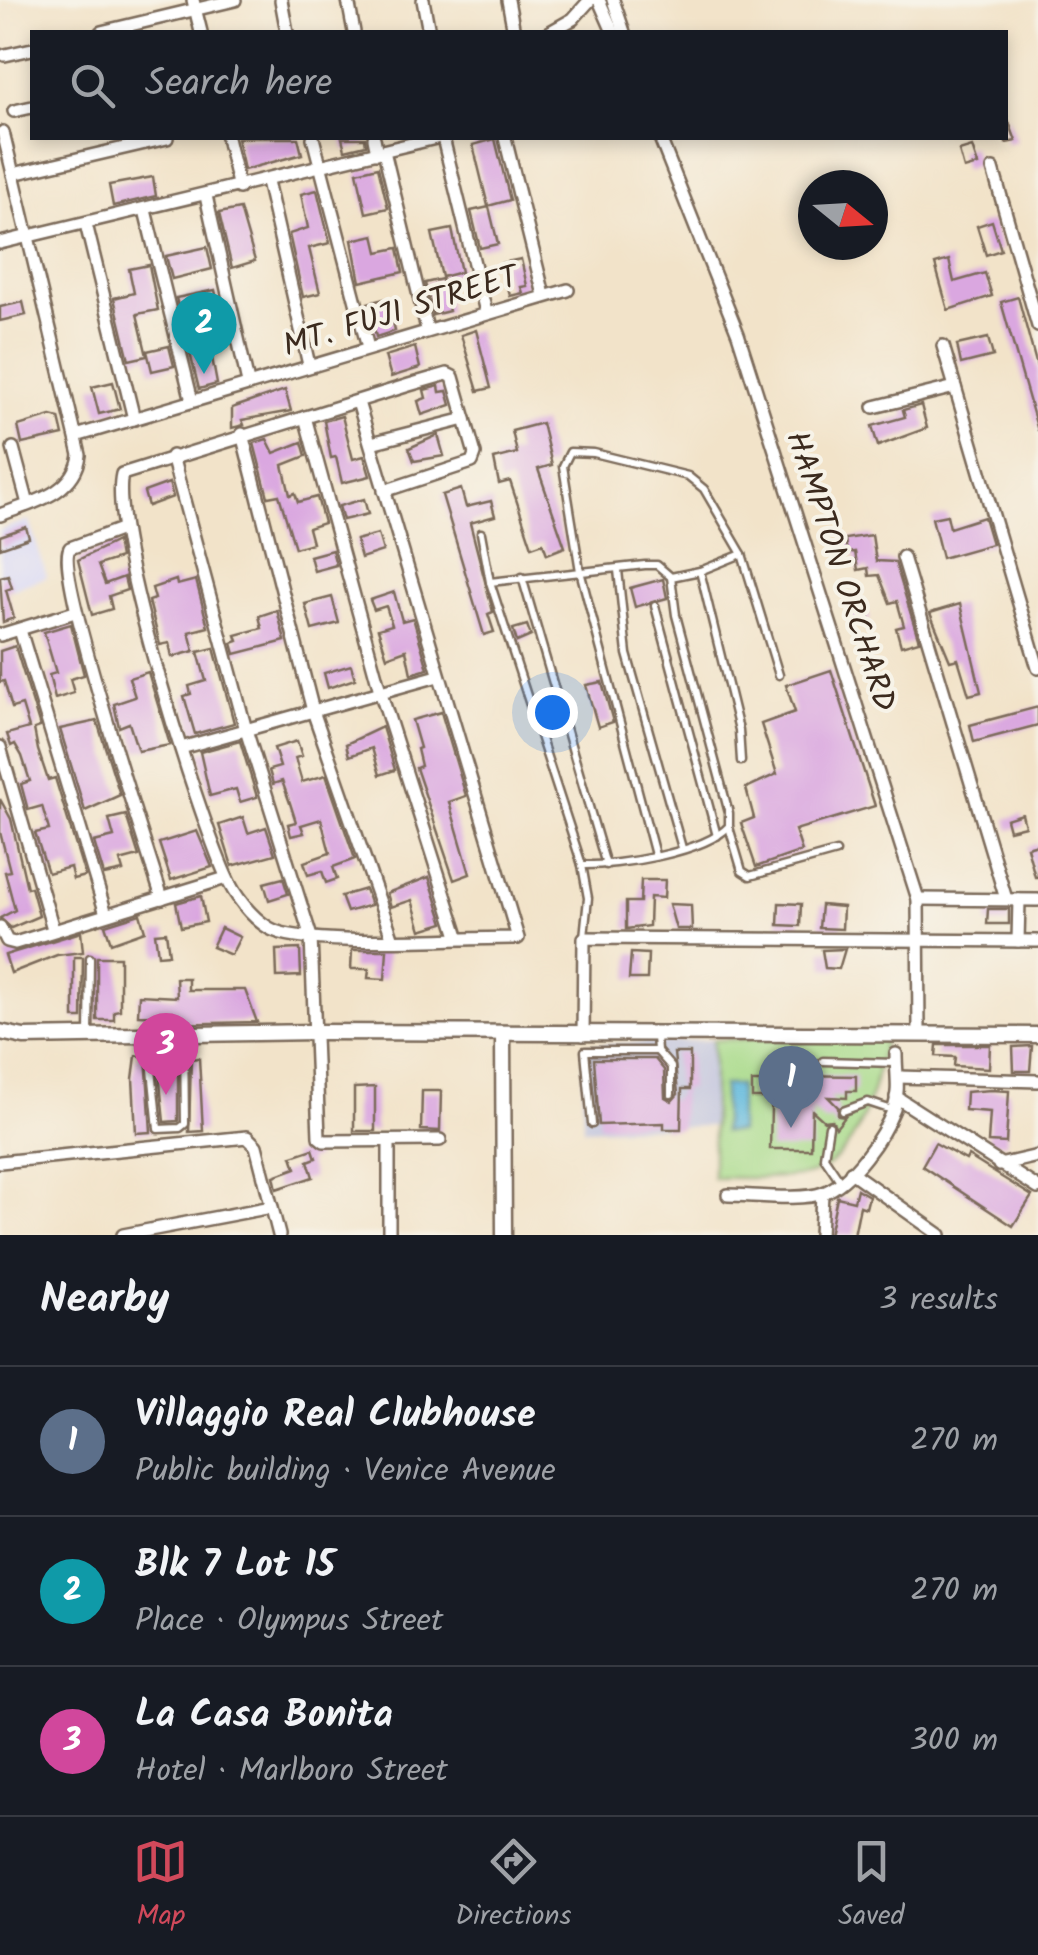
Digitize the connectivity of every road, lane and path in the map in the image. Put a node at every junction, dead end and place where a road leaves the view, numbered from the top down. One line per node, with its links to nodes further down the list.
1 (235, 0): 9 (street)
2 (281, 0): 12 (street)
3 (348, 0): 13 (street)
4 (423, 0): 14 (street)
5 (508, 0): 15 (street)
6 (590, 0): 16 (street)
7 (599, 0): 17 (street)
8 (613, 0): 18 (street)
9 (195, 5): 10 (street); 11 (street)
10 (109, 30)
11 (201, 30)
12 (288, 30)
13 (354, 30)
14 (429, 30)
15 (514, 30)
16 (554, 30)
17 (612, 30)
18 (623, 30)
19 (30, 49): 20 (street)
20 (5, 55)
21 (30, 107): 22 (street)
22 (14, 111)
23 (3, 132): 35 (street)
24 (158, 140): 35 (street)
25 (228, 140): 37 (street)
26 (314, 140): 33 (street)
27 (375, 140): 32 (street)
28 (431, 140): 32 (street)
29 (441, 140): 45 (street)
30 (505, 140): 44 (street)
31 (661, 140): 99 (street, HAMPTON ORCHARD)
32 (380, 152): 33 (street); 47 (street)
33 (321, 168): 36 (street); 49 (street)
34 (993, 169): 46 (street)
35 (13, 174): 41 (street)
36 (266, 181): 37 (street); 50 (street)
37 (240, 188): 38 (street)
38 (206, 196): 39 (street); 51 (street)
39 (145, 210): 40 (street); 53 (street)
40 (86, 224): 41 (street); 57 (street)
41 (28, 237): 42 (street); 60 (street)
42 (0, 244)
43 (568, 290): 44 (street, MT. FUJI STREET)
44 (544, 295): 45 (street, MT. FUJI STREET)
45 (486, 312): 47 (street, MT. FUJI STREET)
46 (1038, 326)
47 (427, 329): 49 (street, MT. FUJI STREET)
48 (943, 346): 52 (street)
49 (368, 348): 50 (street, MT. FUJI STREET)
50 (309, 365): 51 (street, MT. FUJI STREET)
51 (248, 384): 53 (street, MT. FUJI STREET)
52 (955, 387): 55 (street); 81 (street)
53 (192, 401): 57 (street, MT. FUJI STREET)
54 (358, 402): 56 (street); 58 (street); 61 (street)
55 (874, 407)
56 (305, 416): 59 (street); 84 (street)
57 (134, 419): 60 (street, MT. FUJI STREET)
58 (465, 419): 61 (street); 64 (street)
59 (242, 434): 63 (street); 85 (street)
60 (76, 436): 65 (street)
61 (372, 442): 64 (street)
62 (13, 448): 65 (street)
63 (172, 456): 67 (street); 86 (street)
64 (384, 490): 83 (street)
65 (28, 504): 66 (street)
66 (0, 514)
67 (122, 529): 78 (street); 88 (street)
68 (481, 534): 76 (lane)
69 (742, 554): 72 (lane); 73 (lane); 82 (lane)
70 (903, 557): 100 (street)
71 (618, 570): 72 (lane); 75 (lane); 92 (lane)
72 (580, 571): 74 (lane); 94 (lane)
73 (700, 571): 75 (lane); 89 (lane)
74 (522, 577): 76 (lane); 96 (lane)
75 (671, 577): 90 (lane)
76 (490, 582): 95 (lane)
77 (654, 606): 91 (lane)
78 (75, 612): 79 (street); 98 (street)
79 (20, 630): 80 (street); 102 (street)
80 (0, 635)
81 (1038, 668)
82 (779, 675)
83 (438, 676): 84 (street); 105 (street)
84 (380, 691): 85 (street); 105 (street)
85 (313, 711): 86 (street); 107 (street)
86 (246, 730): 88 (street); 106 (street)
87 (0, 747): 104 (street)
88 (181, 748): 97 (street)
89 (742, 761)
90 (728, 826): 91 (lane); 93 (lane)
91 (717, 836): 92 (lane)
92 (682, 848): 94 (lane)
93 (836, 852)
94 (655, 855): 96 (lane)
95 (582, 865): 96 (lane); 108 (lane)
96 (606, 865)
97 (226, 878): 98 (street); 106 (street)
98 (162, 898): 102 (street)
99 (918, 899): 100 (street); 109 (street, HAMPTON ORCHARD)
100 (1012, 899): 101 (street); 110 (street)
101 (1038, 900)
102 (106, 914): 104 (street)
103 (0, 927): 104 (street)
104 (53, 929)
105 (458, 936): 107 (street)
106 (312, 937): 107 (street); 114 (street)
107 (392, 937)
108 (584, 938): 109 (street); 120 (street)
109 (920, 940): 110 (street); 115 (street, HAMPTON ORCHARD)
110 (1018, 940): 111 (street)
111 (1038, 941)
112 (90, 958): 119 (lane)
113 (0, 1032): 119 (street)
114 (314, 1032): 116 (street); 117 (street); 134 (street)
115 (919, 1032): 118 (street); 121 (street)
116 (184, 1034): 119 (street); 124 (lane)
117 (504, 1034): 120 (street); 146 (street)
118 (1038, 1035)
119 (89, 1036)
120 (584, 1043): 121 (street); 131 (lane)
121 (656, 1043): 127 (lane)
122 (896, 1058): 123 (lane); 125 (street)
123 (823, 1061)
124 (184, 1063): 124 (lane)
125 (898, 1077): 126 (street); 128 (street)
126 (1038, 1081)
127 (671, 1094)
128 (896, 1097): 130 (street); 137 (street)
129 (843, 1111): 130 (lane)
130 (893, 1111): 138 (street)
131 (592, 1124)
132 (828, 1126): 138 (lane)
133 (440, 1140): 134 (street)
134 (389, 1141): 145 (street)
135 (1038, 1156): 137 (street)
136 (0, 1162): 142 (street)
137 (998, 1165): 139 (street)
138 (846, 1177): 140 (street); 148 (street)
139 (1038, 1188)
140 (822, 1194): 141 (street); 147 (street)
141 (728, 1195)
142 (272, 1207): 143 (street); 144 (street)
143 (123, 1235)
144 (279, 1235)
145 (389, 1235)
146 (504, 1235)
147 (820, 1235)
148 (940, 1235)

